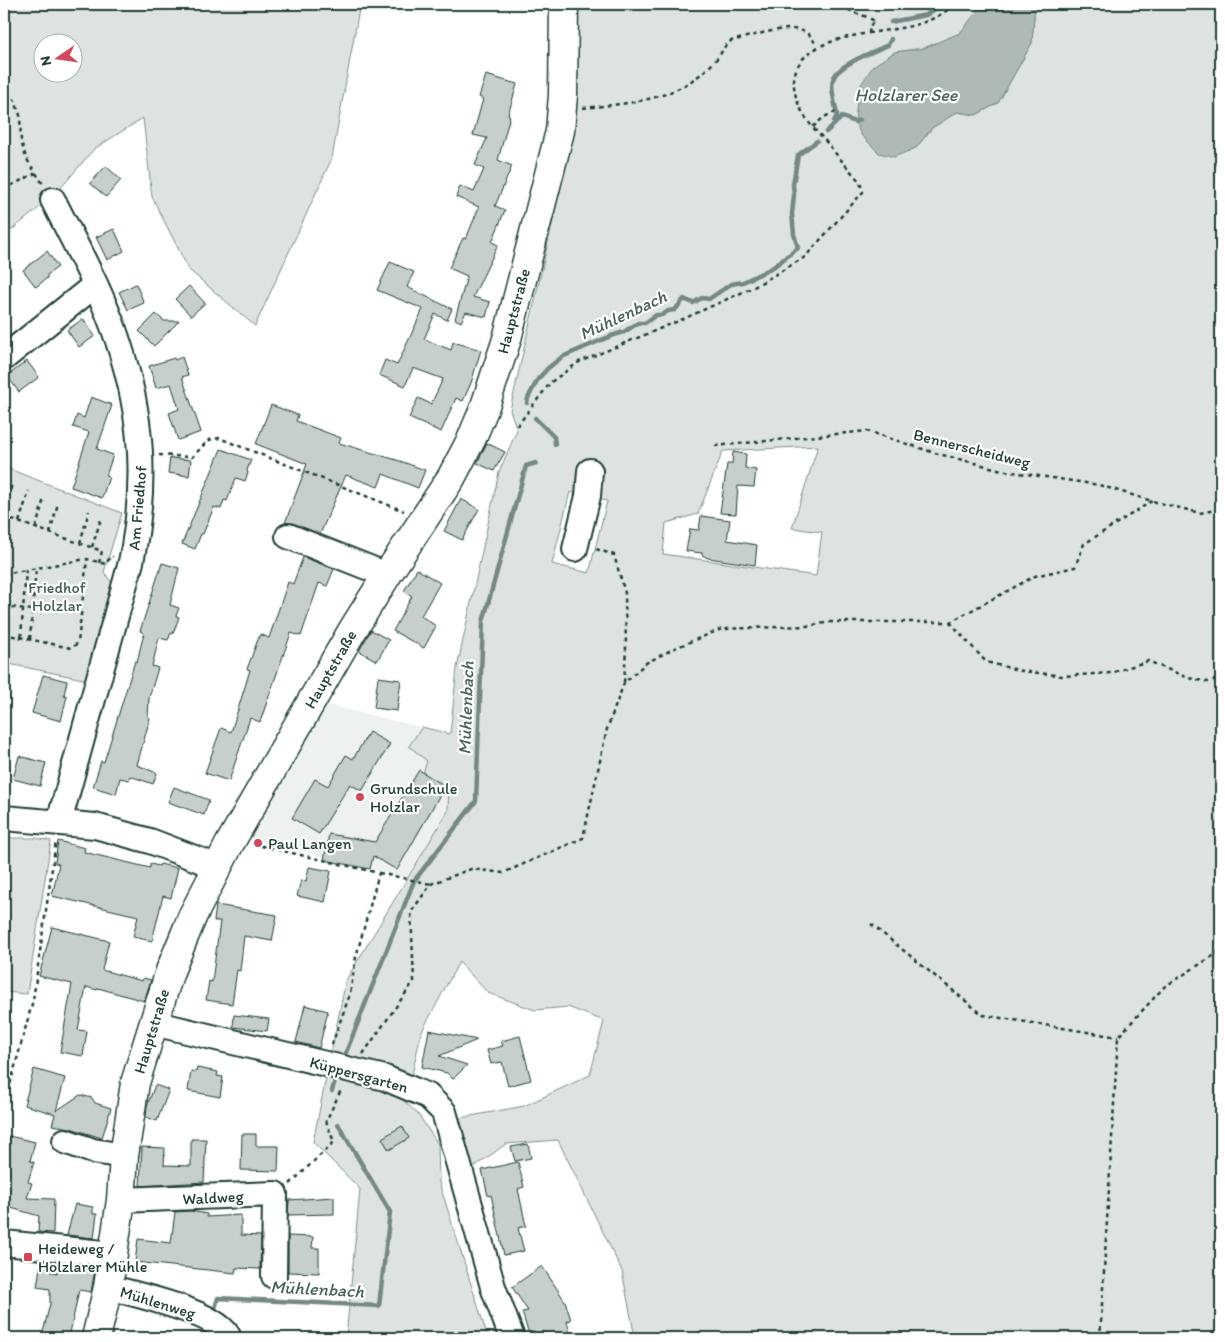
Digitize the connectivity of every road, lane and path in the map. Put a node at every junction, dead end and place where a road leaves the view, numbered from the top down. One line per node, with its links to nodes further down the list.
1 (564, 4): 7 (main road, Hauptstraße)
2 (842, 4): 4 (path)
3 (954, 4): 4 (path)
4 (869, 33): 5 (path)
5 (817, 48): 7 (path); 9 (path)
6 (4, 85): 10 (path)
7 (562, 110): 28 (main road, Hauptstraße)
8 (835, 112): 9 (path)
9 (813, 127): 15 (path)
10 (36, 173): 11 (path); 12 (path)
11 (4, 189)
12 (53, 200): 13 (street, Am Friedhof)
13 (95, 285): 14 (street); 17 (street, Am Friedhof)
14 (4, 358)
15 (517, 426)
16 (715, 446): 22 (path, Bennerscheidweg)
17 (141, 453): 28 (path); 53 (street, Am Friedhof)
18 (590, 471): 34 (street)
19 (12, 484): 26 (path)
20 (29, 491): 29 (path)
21 (44, 498): 30 (path)
22 (1152, 501): 24 (path, Bennerscheidweg); 46 (path)
23 (58, 503): 31 (path)
24 (1221, 509)
25 (89, 511): 33 (path)
26 (4, 515): 29 (path)
27 (101, 519): 35 (path)
28 (423, 521): 42 (main road, Hauptstraße)
29 (19, 522): 30 (path)
30 (36, 528): 31 (path)
31 (50, 533): 33 (path)
32 (288, 536): 42 (street)
33 (80, 543): 35 (path)
34 (576, 546): 51 (path)
35 (92, 547): 37 (path)
36 (87, 559): 37 (path); 39 (path); 49 (path)
37 (99, 563): 38 (path)
38 (106, 564)
39 (36, 568): 40 (path); 45 (path)
40 (26, 570): 41 (path); 44 (path)
41 (4, 574)
42 (387, 574): 54 (main road, Hauptstraße)
43 (4, 606): 44 (path)
44 (24, 609): 45 (path); 48 (path)
45 (32, 610): 49 (path)
46 (950, 622): 50 (path); 51 (path)
47 (4, 634): 48 (path)
48 (21, 636): 49 (path)
49 (30, 639)
50 (1221, 678)
51 (624, 683): 57 (path)
52 (4, 818): 53 (street)
53 (58, 822): 55 (street); 64 (path)
54 (235, 836): 55 (main road, Hauptstraße); 56 (path)
55 (218, 867): 60 (main road, Hauptstraße)
56 (379, 873): 57 (path); 62 (path)
57 (431, 884): 63 (path)
58 (871, 924): 61 (path)
59 (1221, 951): 61 (path)
60 (154, 1023): 62 (street, Küppersgarten); 66 (main road, Hauptstraße)
61 (1118, 1036): 76 (path)
62 (325, 1065): 63 (street, Küppersgarten)
63 (351, 1070): 67 (path); 75 (street, Küppersgarten)
64 (4, 1107)
65 (65, 1141): 66 (street)
66 (124, 1156): 68 (main road, Hauptstraße)
67 (275, 1194): 68 (street, Waldweg); 71 (street)
68 (121, 1200): 70 (main road, Hauptstraße)
69 (4, 1243): 70 (street)
70 (114, 1254): 72 (main road, Hauptstraße)
71 (274, 1276)
72 (108, 1287): 73 (street, Mühlenweg); 74 (main road, Hauptstraße)
73 (226, 1333)
74 (96, 1338)
75 (512, 1338)
76 (1100, 1338)

